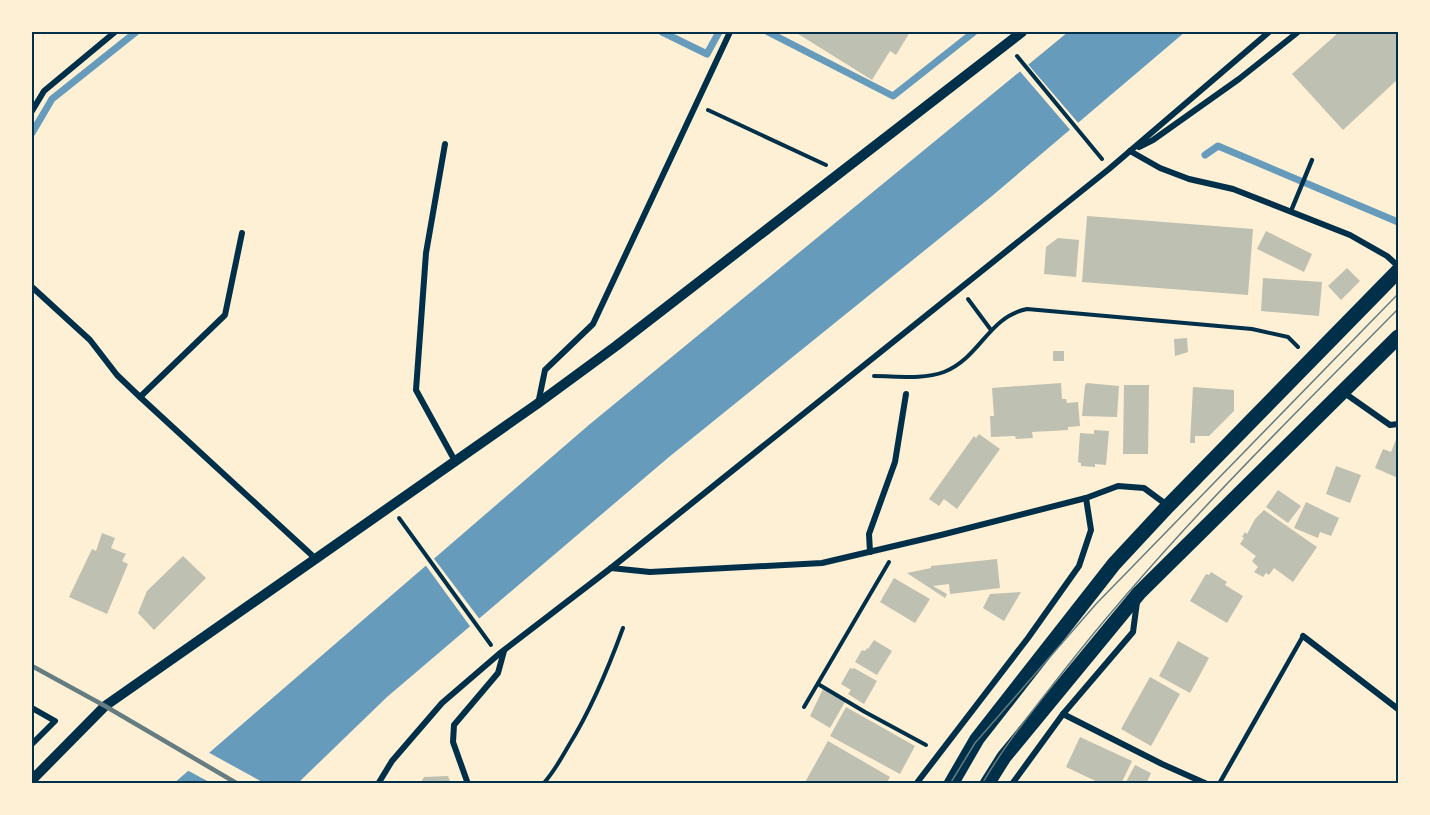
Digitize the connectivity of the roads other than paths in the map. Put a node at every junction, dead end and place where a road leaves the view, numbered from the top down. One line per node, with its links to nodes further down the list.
1 (115, 32): 6 (street)
2 (730, 32): 19 (street)
3 (1022, 32): 19 (street)
4 (1269, 32): 8 (street)
5 (1298, 32): 8 (street)
6 (32, 111)
7 (445, 144): 21 (street)
8 (1130, 151): 10 (street); 26 (street)
9 (1312, 160): 10 (lane)
10 (1291, 211): 12 (street)
11 (242, 233): 18 (street)
12 (1398, 266)
13 (1398, 271): 23 (main road)
14 (32, 287): 18 (street)
15 (1398, 337): 16 (main road)
16 (1343, 392): 20 (street); 27 (main road)
17 (906, 394): 24 (street)
18 (140, 398): 25 (street)
19 (537, 404): 21 (street)
20 (1398, 424)
21 (455, 460): 25 (street)
22 (1086, 498): 23 (street); 24 (street); 37 (street)
23 (1168, 506): 38 (main road)
24 (870, 552): 26 (street)
25 (316, 559): 34 (street)
26 (610, 568): 29 (street)
27 (1138, 593): 32 (street); 39 (main road)
28 (1302, 636): 31 (street); 42 (lane)
29 (504, 650): 35 (street); 36 (street)
30 (32, 708): 33 (street)
31 (1398, 709)
32 (1063, 714): 40 (street); 41 (street)
33 (32, 744)
34 (32, 780)
35 (378, 783)
36 (468, 783)
37 (916, 783)
38 (951, 783)
39 (987, 783)
40 (1012, 783)
41 (1207, 783)
42 (1219, 783)

